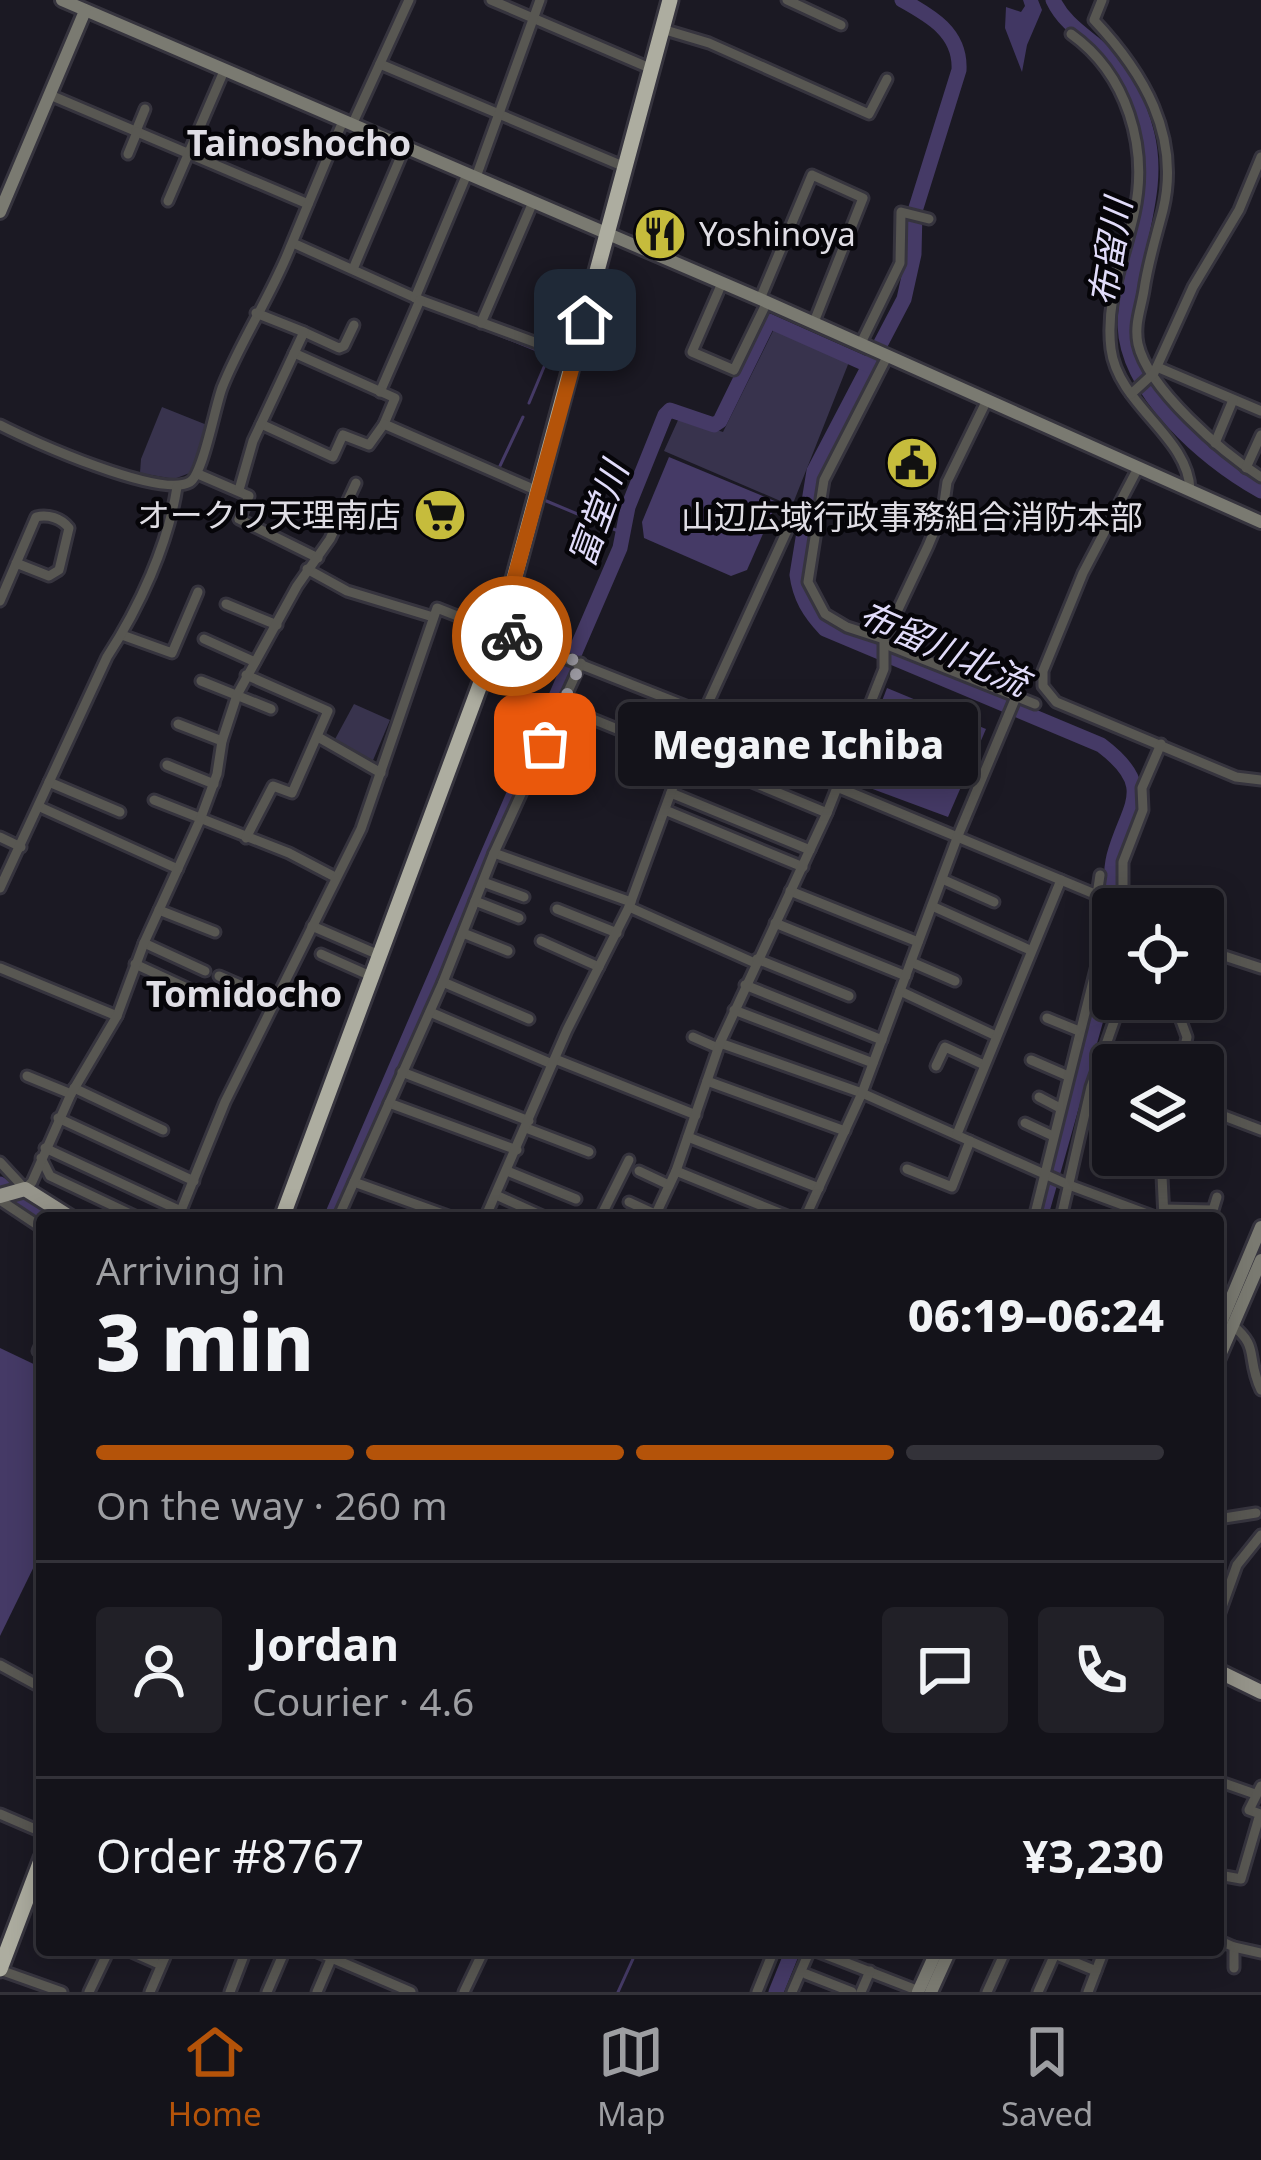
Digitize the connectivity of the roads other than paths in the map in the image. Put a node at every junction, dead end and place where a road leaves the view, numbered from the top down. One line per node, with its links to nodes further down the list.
1 (62, 0): 8 (street)
2 (410, 0): 13 (street)
3 (491, 0): 9 (street)
4 (540, 0): 9 (street)
5 (670, 0): 11 (highway)
6 (787, 0): 10 (street)
7 (1102, 0): 49 (street)
8 (84, 7): 15 (street); 17 (street)
9 (534, 19): 14 (street); 19 (street)
10 (841, 25)
11 (662, 29): 14 (highway); 16 (street)
12 (1071, 34): 51 (street)
13 (380, 64): 19 (street); 20 (street)
14 (652, 69): 26 (highway)
15 (224, 71): 20 (street); 23 (street)
16 (887, 80)
17 (50, 95): 21 (street); 32 (street)
18 (145, 109): 21 (street)
19 (499, 116): 26 (street); 28 (street)
20 (347, 123): 22 (street); 31 (street)
21 (136, 131): 23 (street); 24 (street)
22 (405, 147): 28 (street); 36 (street)
23 (189, 153): 29 (street); 31 (street)
24 (128, 154)
25 (1261, 157): 27 (street)
26 (625, 167): 34 (highway)
27 (1257, 175): 49 (street)
28 (471, 176): 30 (street); 38 (street)
29 (168, 201)
30 (533, 202): 34 (street); 42 (street)
31 (308, 204): 35 (street)
32 (0, 212)
33 (927, 219): 45 (street)
34 (608, 234): 37 (street); 48 (highway)
35 (293, 243): 36 (street); 40 (street)
36 (353, 269): 38 (street)
37 (722, 283): 39 (street); 39 (street)
38 (418, 299): 42 (street); 50 (street)
39 (764, 301): 41 (street); 41 (street)
40 (256, 313): 44 (street); 62 (street)
41 (814, 322): 45 (street)
42 (481, 323): 48 (street)
43 (354, 325): 44 (street)
44 (304, 332): 46 (street)
45 (863, 344): 47 (street)
46 (294, 353): 50 (street); 55 (street)
47 (886, 354): 52 (street); 70 (street)
48 (575, 357): 68 (highway)
49 (1154, 372): 51 (street); 53 (street); 59 (street)
50 (380, 392): 56 (street)
51 (1133, 393): 67 (street)
52 (987, 400): 60 (street); 82 (street)
53 (1233, 400): 54 (street); 59 (street)
54 (1261, 411)
55 (261, 424): 56 (street); 66 (street)
56 (384, 424): 68 (street)
57 (0, 425): 65 (street)
58 (1261, 435): 61 (street)
59 (1215, 443): 61 (street)
60 (1138, 468): 67 (street); 98 (street)
61 (1246, 468): 63 (street)
62 (198, 474): 65 (street); 66 (street)
63 (1261, 477)
64 (356, 483): 71 (street)
65 (177, 487): 80 (street)
66 (239, 490): 71 (street)
67 (1190, 490): 69 (street)
68 (540, 492): 79 (highway)
69 (1261, 522)
70 (816, 525): 82 (street); 94 (street)
71 (318, 558): 73 (street)
72 (16, 563): 72 (street); 75 (street)
73 (308, 569): 77 (street); 78 (street)
74 (198, 592): 83 (street)
75 (0, 601)
76 (226, 604): 78 (street)
77 (433, 617): 79 (street); 101 (street)
78 (277, 625): 86 (street)
79 (500, 631): 85 (street); 150 (highway)
80 (122, 635): 83 (street); 103 (street)
81 (204, 639): 86 (street)
82 (885, 643): 90 (street); 105 (street)
83 (172, 653): 84 (street)
84 (188, 659)
85 (575, 661): 92 (street); 94 (street)
86 (255, 662): 87 (street)
87 (247, 674): 89 (street); 96 (street)
88 (201, 681): 89 (street)
89 (237, 695): 93 (street); 97 (street)
90 (1016, 697): 91 (street); 115 (street)
91 (1035, 704)
92 (563, 707): 99 (street); 118 (street)
93 (271, 709)
94 (706, 712): 99 (street); 105 (street)
95 (178, 724): 97 (street)
96 (318, 736): 101 (street); 114 (street)
97 (222, 741): 104 (street)
98 (1162, 744): 102 (street); 128 (street)
99 (687, 756): 106 (street); 111 (street)
100 (167, 765): 104 (street)
101 (381, 773): 122 (street)
102 (1261, 780)
103 (49, 782): 108 (street); 110 (street)
104 (214, 784): 112 (street)
105 (837, 787): 111 (street); 115 (street)
106 (671, 793): 109 (street); 117 (street)
107 (154, 800): 112 (street)
108 (40, 807): 116 (street); 120 (street)
109 (665, 810): 119 (street); 134 (street)
110 (120, 812)
111 (826, 813): 117 (street)
112 (200, 820): 114 (street); 120 (street)
113 (0, 837): 116 (street)
114 (246, 838): 122 (street)
115 (957, 838): 123 (street); 124 (street)
116 (21, 847): 126 (street)
117 (810, 850): 119 (street)
118 (494, 853): 125 (street); 134 (street)
119 (802, 866): 129 (street)
120 (178, 869): 137 (street)
121 (1100, 875): 127 (street)
122 (335, 877): 140 (street)
123 (942, 879): 133 (street); 135 (street)
124 (1061, 880): 130 (street); 147 (street)
125 (483, 882): 131 (street); 132 (street)
126 (0, 887)
127 (1100, 888)
128 (1121, 888)
129 (790, 891): 139 (street); 145 (street)
130 (1092, 894)
131 (524, 898)
132 (475, 902): 138 (street); 142 (street)
133 (994, 902)
134 (630, 904): 143 (street); 152 (street)
135 (932, 905): 145 (street); 147 (street)
136 (557, 909): 143 (street)
137 (159, 910): 141 (street); 146 (street)
138 (519, 918)
139 (775, 923): 152 (street); 161 (street)
140 (312, 926): 150 (street); 168 (street)
141 (215, 932)
142 (463, 933): 148 (street); 162 (street)
143 (617, 933): 155 (street)
144 (542, 941): 155 (street)
145 (918, 942): 153 (street)
146 (144, 943): 154 (street); 158 (street)
147 (1030, 950): 177 (street)
148 (508, 951)
149 (321, 954): 160 (street)
150 (381, 956): 160 (highway)
151 (1224, 956): 157 (street)
152 (756, 961): 165 (street); 167 (street)
153 (911, 962): 161 (street); 163 (street)
154 (135, 964): 169 (street); 172 (street)
155 (599, 967): 182 (street)
156 (0, 968): 172 (street)
157 (1261, 968)
158 (205, 971)
159 (219, 976): 168 (street)
160 (373, 976): 233 (highway)
161 (906, 976): 166 (street)
162 (443, 982): 171 (street); 174 (street)
163 (955, 982)
164 (1092, 983): 176 (street)
165 (745, 986): 170 (street); 179 (street)
166 (900, 991): 177 (street); 179 (street)
167 (844, 997)
168 (275, 1000): 218 (street)
169 (209, 1004)
170 (734, 1010): 180 (street); 183 (street)
171 (430, 1012): 182 (street); 186 (street)
172 (117, 1016): 190 (street)
173 (1047, 1018): 176 (street)
174 (530, 1019)
175 (1114, 1020): 221 (street)
176 (1079, 1031): 188 (street)
177 (994, 1035): 184 (street)
178 (693, 1037): 180 (street)
179 (882, 1040): 183 (street)
180 (719, 1046): 189 (street); 191 (street)
181 (1031, 1060): 188 (street)
182 (554, 1062): 195 (street); 199 (street)
183 (873, 1064): 191 (street)
184 (982, 1064): 185 (street); 203 (street)
185 (936, 1066)
186 (402, 1072): 193 (street); 199 (street)
187 (27, 1076): 190 (street)
188 (1068, 1076): 194 (street)
189 (707, 1082): 195 (street); 202 (street)
190 (72, 1091): 197 (street); 200 (street)
191 (862, 1093): 202 (street); 203 (street)
192 (1039, 1097): 194 (street)
193 (389, 1103): 207 (street); 219 (street)
194 (1060, 1108): 205 (street)
195 (695, 1115): 204 (street)
196 (1224, 1116): 201 (street)
197 (58, 1118): 209 (street); 218 (street)
198 (1025, 1123): 205 (street)
199 (528, 1125): 207 (street); 208 (street)
200 (163, 1130)
201 (1261, 1130)
202 (845, 1131): 222 (street)
203 (956, 1134): 206 (street)
204 (688, 1136): 215 (street); 222 (street)
205 (1053, 1136): 216 (street)
206 (970, 1141): 212 (street); 216 (street)
207 (517, 1150): 213 (street)
208 (589, 1152)
209 (43, 1153): 223 (street); 230 (street); 231 (street)
210 (629, 1160): 238 (street)
211 (0, 1162): 223 (street)
212 (907, 1168)
213 (507, 1171): 224 (street); 227 (street)
214 (639, 1171): 220 (street)
215 (676, 1171): 220 (street); 241 (street)
216 (1046, 1174): 221 (street); 243 (street)
217 (1161, 1176): 246 (street)
218 (194, 1181): 232 (street)
219 (354, 1182): 234 (street); 235 (street)
220 (669, 1185): 240 (street)
221 (1069, 1185): 244 (street); 245 (street)
222 (819, 1188): 242 (street)
223 (22, 1189): 225 (main road); 229 (main road)
224 (496, 1196): 236 (street); 237 (street)
225 (1, 1197): 248 (street)
226 (1217, 1197): 247 (street)
227 (576, 1199)
228 (629, 1202): 239 (street)
229 (50, 1212)
230 (126, 1212)
231 (172, 1212)
232 (180, 1212)
233 (284, 1212)
234 (345, 1212)
235 (437, 1212)
236 (488, 1212)
237 (533, 1212)
238 (603, 1212)
239 (647, 1212)
240 (656, 1212)
241 (777, 1212)
242 (808, 1212)
243 (1036, 1212)
244 (1062, 1212)
245 (1153, 1212)
246 (1162, 1212)
247 (1193, 1212)
248 (36, 1223)
249 (1261, 1226): 251 (street)
250 (1261, 1260): 252 (street)
251 (1224, 1321)
252 (1224, 1322)
253 (1224, 1324): 254 (street)
254 (1261, 1390)
255 (1259, 1514): 256 (street)
256 (1224, 1518)
257 (1261, 1535): 258 (street)
258 (1224, 1601)
259 (0, 1665): 261 (street)
260 (1224, 1674): 262 (main road)
261 (36, 1685)
262 (1261, 1692)
263 (1224, 1782): 264 (street)
264 (1258, 1790): 268 (street)
265 (0, 1814): 266 (street)
266 (36, 1829)
267 (36, 1874): 291 (highway)
268 (1224, 1876)
269 (1224, 1942): 270 (street)
270 (1234, 1946): 271 (street); 290 (street)
271 (1261, 1953)
272 (106, 1956): 297 (street)
273 (141, 1956): 289 (street)
274 (165, 1956): 289 (street)
275 (244, 1956): 299 (street)
276 (332, 1956): 301 (street)
277 (337, 1956): 302 (street)
278 (481, 1956): 303 (street)
279 (772, 1956): 304 (street)
280 (810, 1956): 305 (street)
281 (829, 1956): 292 (street)
282 (934, 1956): 295 (street)
283 (947, 1956): 307 (street)
284 (1003, 1956): 308 (street)
285 (1049, 1956): 309 (street)
286 (1060, 1956): 293 (street)
287 (1102, 1956): 293 (street)
288 (282, 1957): 300 (street)
289 (161, 1965): 298 (street)
290 (1234, 1968)
291 (0, 1970): 296 (street)
292 (869, 1971): 295 (street); 306 (street)
293 (1096, 1971): 310 (street)
294 (806, 1974): 306 (street)
295 (918, 1991)
296 (62, 1992)
297 (89, 1992)
298 (150, 1992)
299 (230, 1992)
300 (267, 1992)
301 (317, 1992)
302 (411, 1992)
303 (464, 1992)
304 (758, 1992)
305 (792, 1992)
306 (857, 1992)
307 (931, 1992)
308 (987, 1992)
309 (1038, 1992)
310 (1088, 1992)

